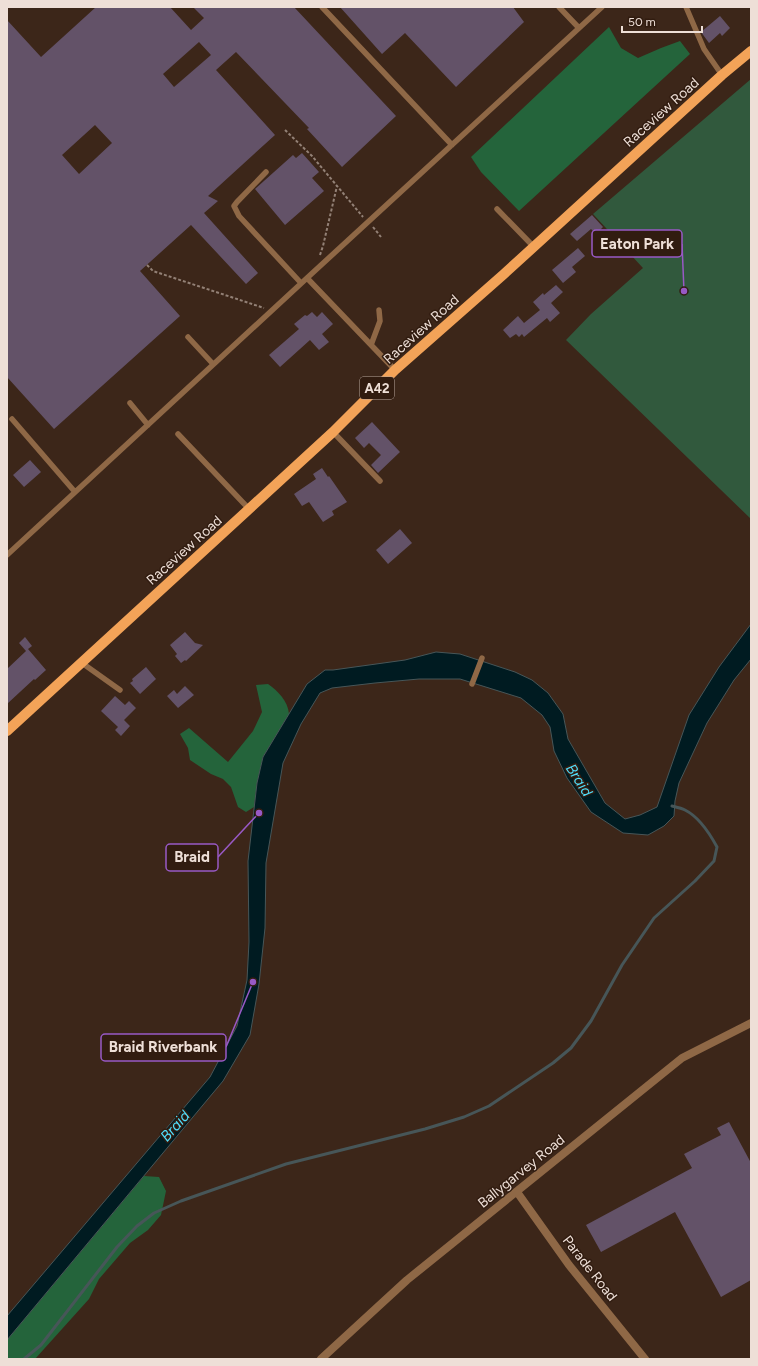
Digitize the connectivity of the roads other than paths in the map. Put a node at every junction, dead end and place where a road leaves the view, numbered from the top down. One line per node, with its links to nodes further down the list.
1 (322, 7): 8 (lane)
2 (559, 7): 5 (lane)
3 (602, 7): 5 (lane)
4 (686, 7): 7 (lane)
5 (579, 28): 8 (lane)
6 (751, 51): 7 (main road, Raceview Road / A42)
7 (722, 75): 11 (main road, Raceview Road / A42)
8 (452, 145): 12 (lane)
9 (266, 172): 13 (lane)
10 (497, 210): 11 (lane)
11 (533, 246): 18 (main road, Raceview Road / A42)
12 (307, 278): 13 (lane); 16 (lane)
13 (301, 283): 17 (lane)
14 (379, 310): 16 (lane)
15 (188, 336): 17 (lane)
16 (371, 345): 18 (lane)
17 (213, 364): 21 (lane)
18 (395, 370): 22 (main road, Raceview Road / A42)
19 (130, 403): 21 (lane)
20 (12, 419): 25 (lane)
21 (148, 425): 25 (lane)
22 (333, 432): 24 (lane); 26 (main road, Raceview Road / A42)
23 (178, 434): 26 (lane)
24 (380, 481)
25 (75, 492): 27 (lane)
26 (249, 509): 29 (main road, Raceview Road / A42)
27 (7, 555)
28 (482, 658): 30 (lane)
29 (82, 663): 31 (lane); 32 (main road, Raceview Road / A42)
30 (472, 684)
31 (120, 690)
32 (7, 731)
33 (751, 1023): 34 (street, Ballygarvey Road)
34 (517, 1192): 35 (street, Ballygarvey Road); 36 (street, Parade Road)
35 (321, 1359)
36 (645, 1359)

